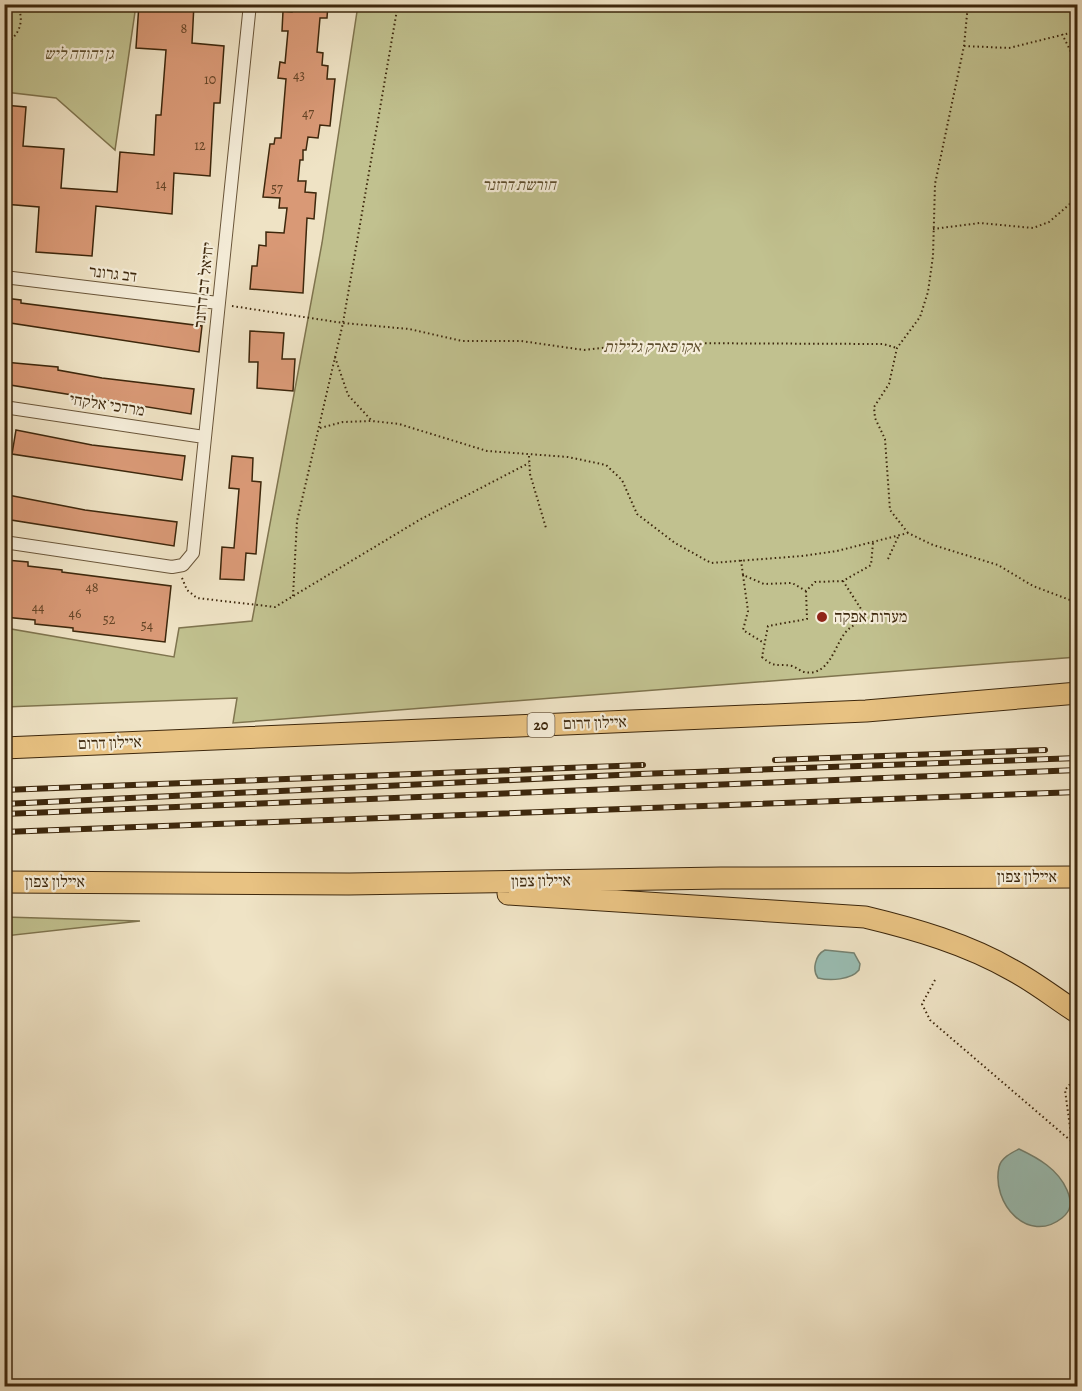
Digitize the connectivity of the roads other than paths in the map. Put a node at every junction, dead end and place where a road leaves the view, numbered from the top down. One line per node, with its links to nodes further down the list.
1 (250, 4): 3 (street, יחיאל דב דרזנר)
2 (4, 277): 3 (street, דב גרונר)
3 (218, 303): 5 (street, יחיאל דב דרזנר)
4 (4, 406): 5 (street, מרדכי אלקחי)
5 (204, 436): 6 (street, יחיאל דב דרזנר)
6 (4, 542)
7 (1077, 693): 8 (highway, איילון דרום / 20)
8 (4, 748)
9 (1077, 877): 11 (highway, איילון צפון)
10 (4, 882): 11 (highway, איילון צפון)
11 (349, 884): 12 (highway)
12 (1077, 1013)

